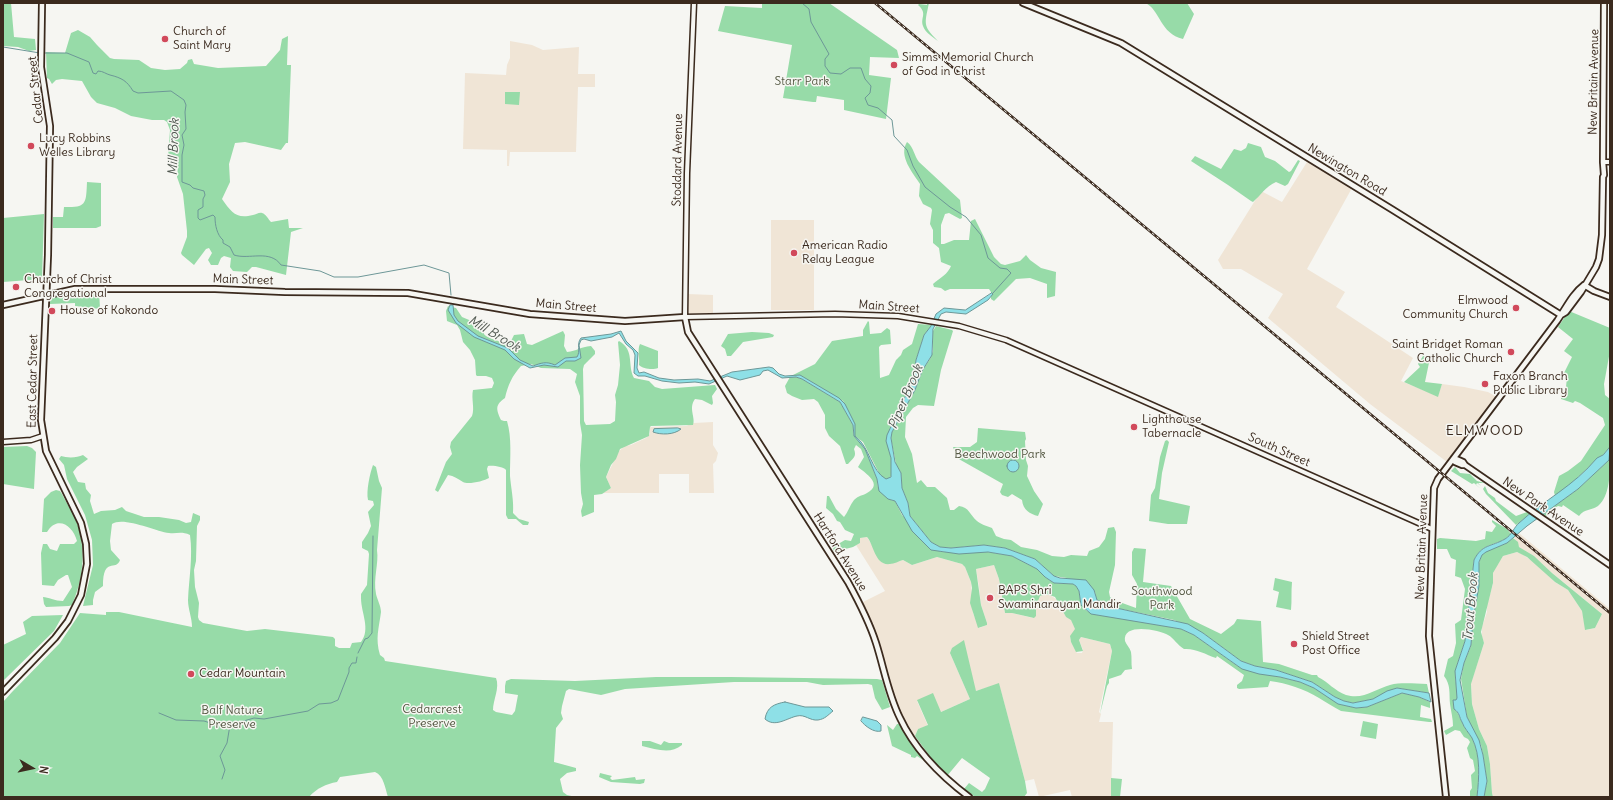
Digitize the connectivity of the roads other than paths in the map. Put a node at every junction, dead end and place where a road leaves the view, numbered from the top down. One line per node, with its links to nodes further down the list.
1 (42, 3): 8 (main road, Cedar Street)
2 (694, 3): 12 (street, Stoddard Avenue)
3 (1023, 3): 11 (main road, Newington Road)
4 (1604, 3): 5 (main road, New Britain Avenue)
5 (1603, 162): 6 (street); 7 (main road, New Britain Avenue)
6 (1610, 162)
7 (1584, 285): 9 (main road); 11 (main road, New Britain Avenue)
8 (45, 295): 10 (main road, Main Street); 12 (main road, Main Street); 14 (main road, East Cedar Street)
9 (1610, 297)
10 (3, 305)
11 (1561, 315): 16 (main road, New Britain Avenue)
12 (685, 318): 13 (street, Main Street); 20 (main road, Hartford Avenue)
13 (1118, 389): 17 (street, South Street)
14 (43, 436): 15 (street); 19 (main road, East Cedar Street)
15 (3, 442)
16 (1454, 458): 17 (main road, New Britain Avenue); 18 (main road, New Park Avenue)
17 (1432, 529): 21 (main road, New Britain Avenue)
18 (1610, 565)
19 (3, 692)
20 (969, 797)
21 (1446, 797)

